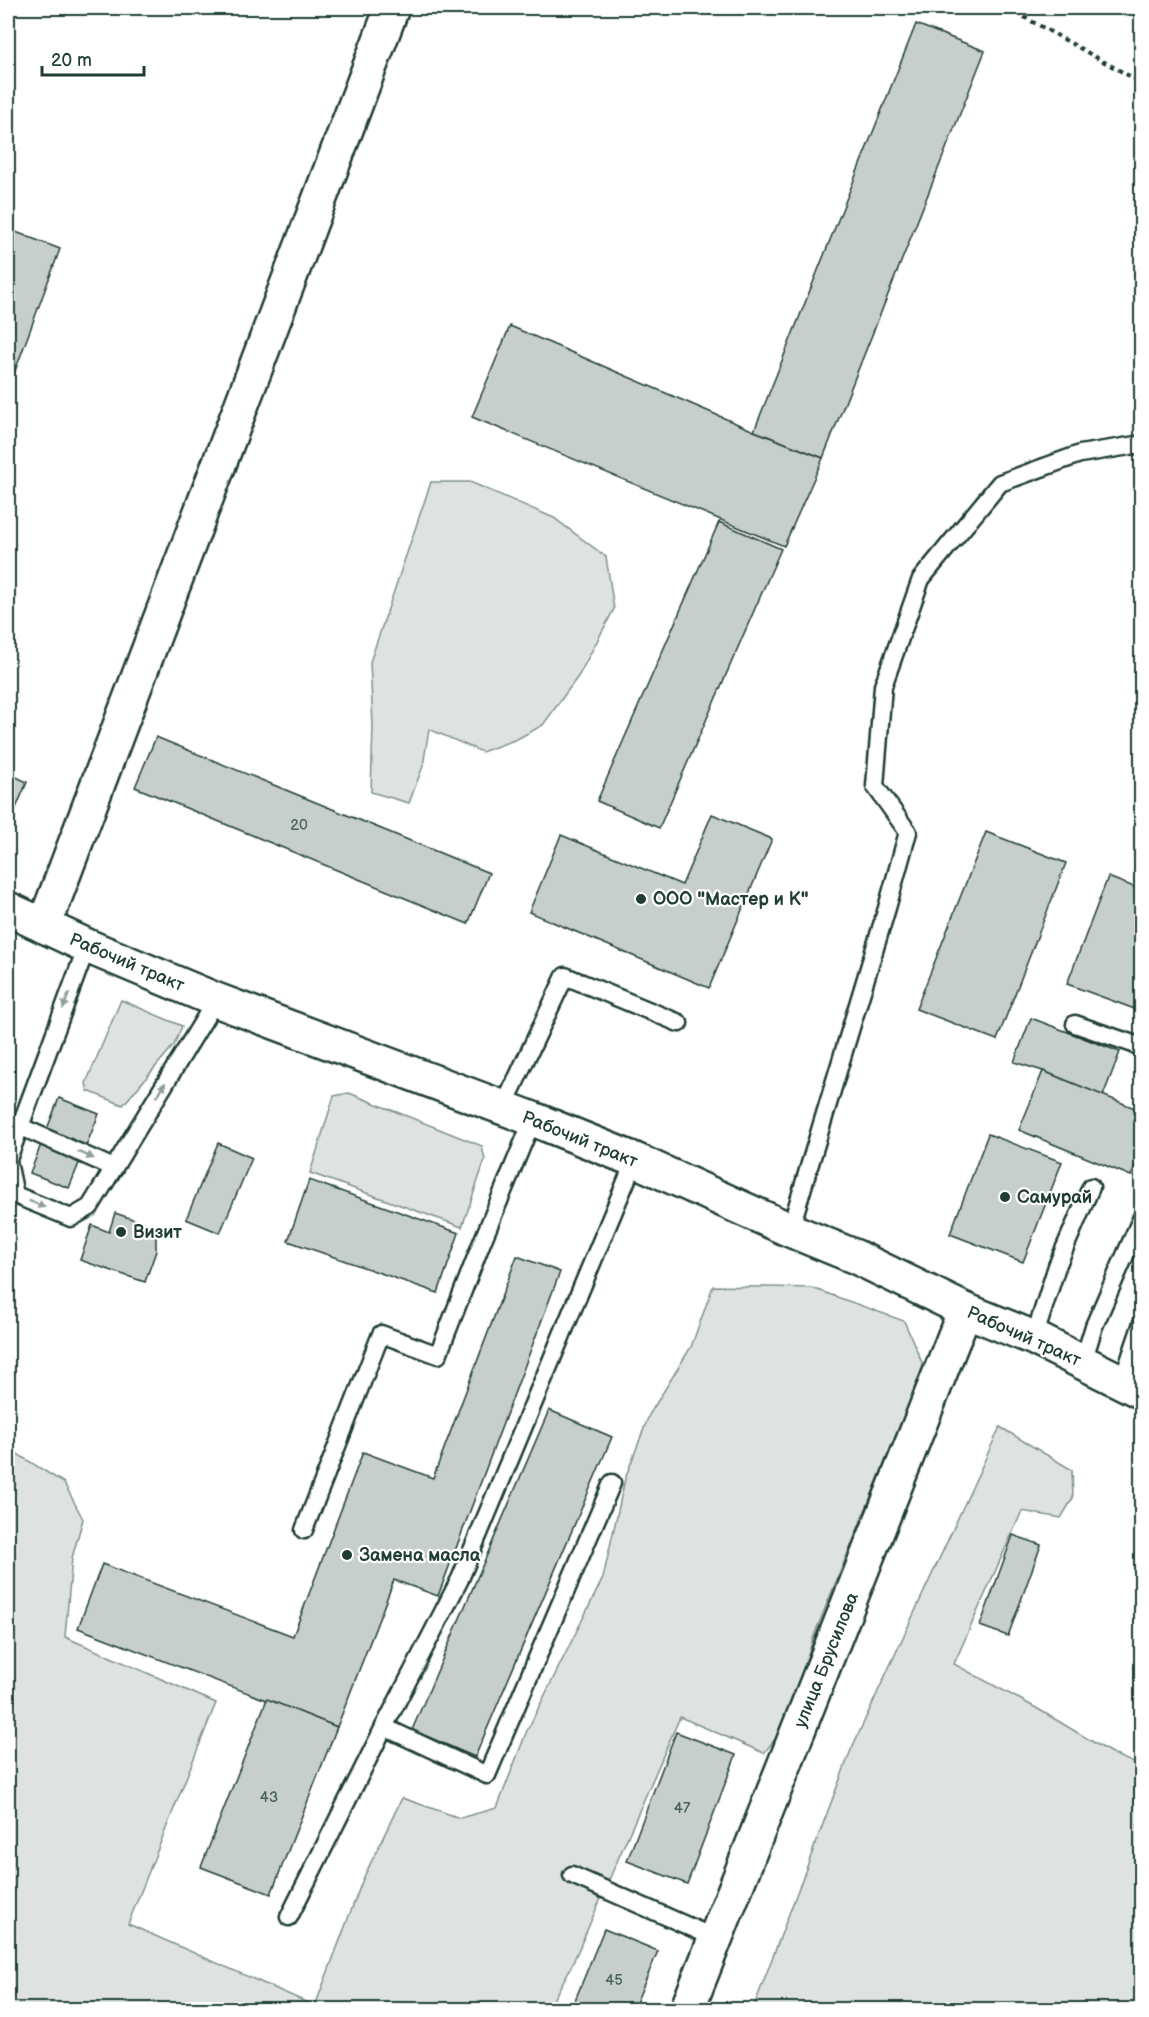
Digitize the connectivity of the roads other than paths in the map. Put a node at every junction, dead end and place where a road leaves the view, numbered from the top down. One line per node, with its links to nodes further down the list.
1 (392, 8): 4 (street)
2 (1142, 444): 17 (lane)
3 (8, 909): 4 (street, Рабочий тракт)
4 (44, 926): 5 (street, Рабочий тракт)
5 (87, 946): 6 (street, Рабочий тракт); 11 (lane, one-way to 11)
6 (216, 1000): 10 (street, Рабочий тракт); 14 (lane, one-way to 6)
7 (679, 1023): 10 (lane)
8 (1075, 1023): 9 (lane)
9 (1142, 1047)
10 (518, 1114): 13 (street, Рабочий тракт); 24 (lane)
11 (19, 1126): 12 (lane); 14 (lane, one-way to 14)
12 (8, 1160): 14 (lane, one-way to 14)
13 (635, 1160): 17 (street, Рабочий тракт); 25 (lane)
14 (114, 1168)
15 (1091, 1187): 20 (lane)
16 (1142, 1217): 21 (lane)
17 (790, 1230): 18 (street, Рабочий тракт)
18 (964, 1310): 20 (street, Рабочий тракт); 28 (street, улица Брусилова)
19 (1142, 1323): 22 (lane)
20 (1034, 1338): 21 (street, Рабочий тракт)
21 (1083, 1362): 22 (street, Рабочий тракт)
22 (1132, 1387)
23 (612, 1483): 25 (lane)
24 (304, 1530)
25 (384, 1727): 27 (lane)
26 (573, 1875): 28 (lane)
27 (289, 1917)
28 (716, 1938): 29 (street, улица Брусилова)
29 (687, 2010)

